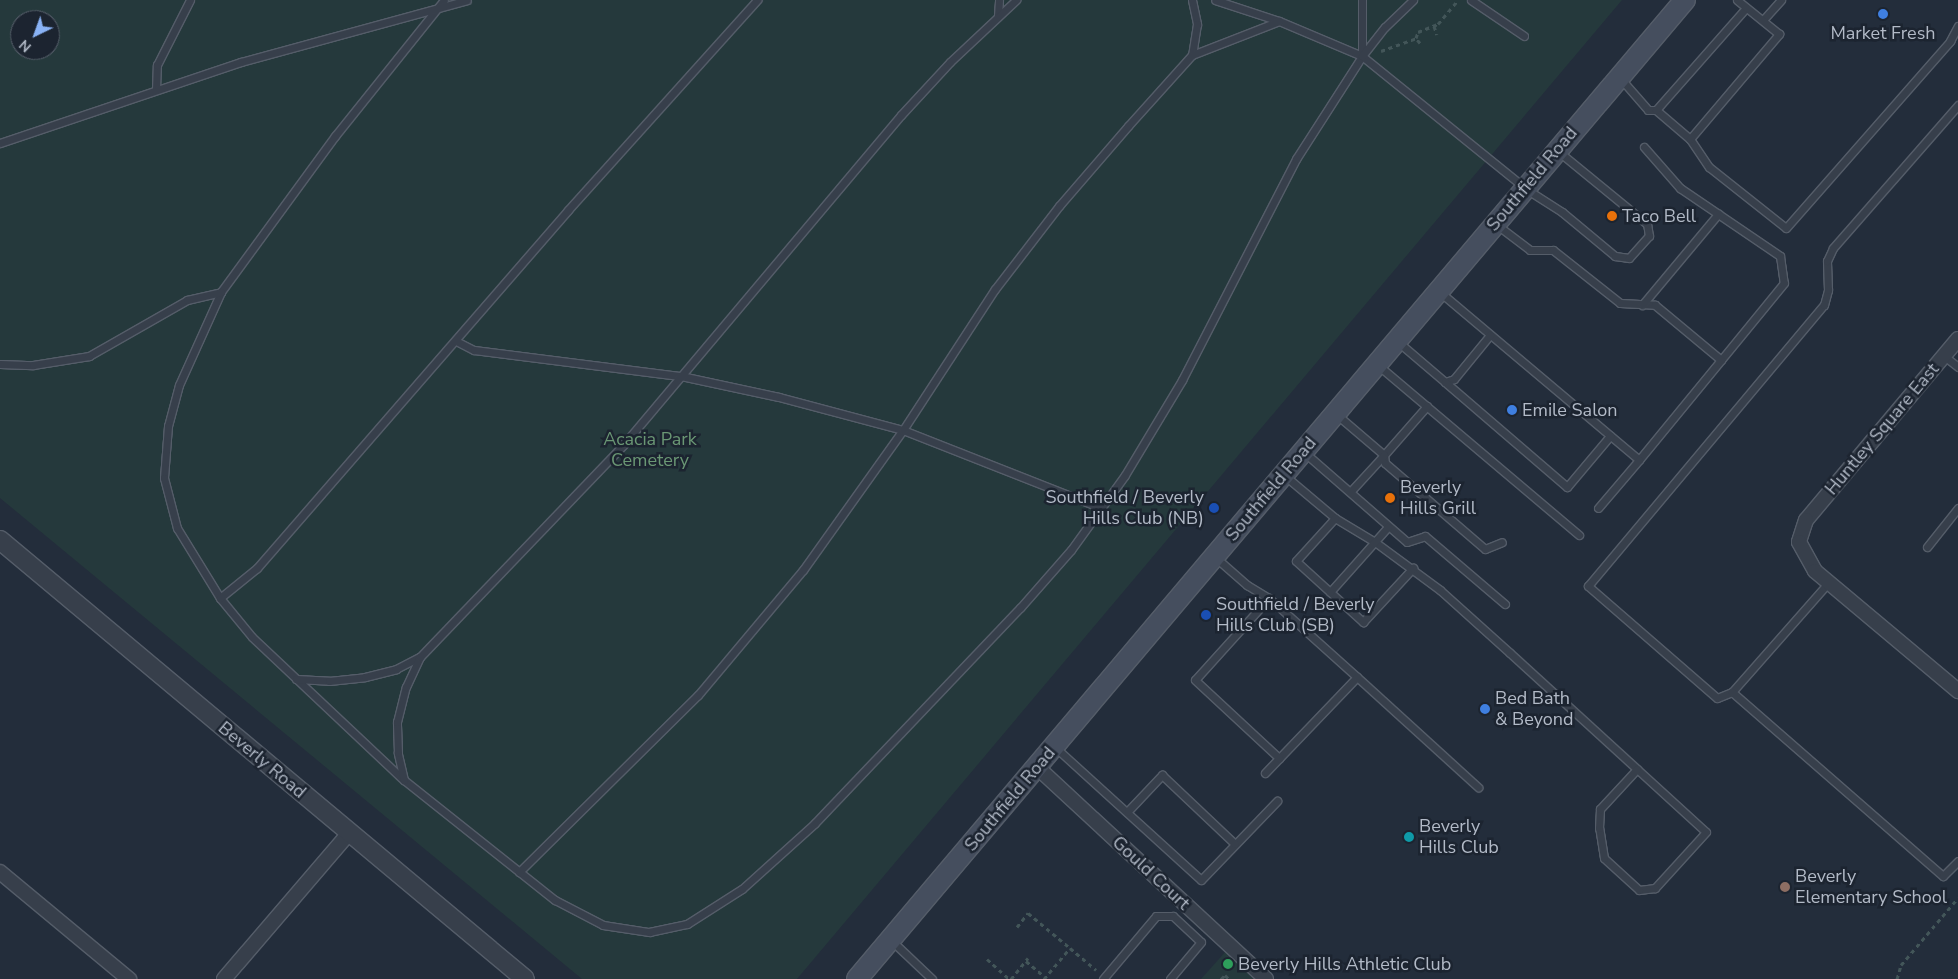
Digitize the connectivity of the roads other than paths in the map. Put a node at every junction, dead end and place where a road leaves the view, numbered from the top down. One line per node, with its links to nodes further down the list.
1 (190, 0): 25 (lane)
2 (444, 0): 15 (lane)
3 (467, 0): 15 (lane)
4 (757, 0): 40 (lane)
5 (999, 0): 17 (lane)
6 (1016, 0): 17 (lane)
7 (1192, 0): 22 (lane)
8 (1214, 0): 19 (lane)
9 (1362, 0): 23 (lane)
10 (1413, 0): 23 (lane)
11 (1471, 0): 21 (lane)
12 (1685, 0): 24 (main road, Southfield Road)
13 (1737, 0): 16 (lane)
14 (1781, 0): 18 (lane)
15 (437, 7): 25 (lane); 36 (lane)
16 (1746, 8): 18 (lane); 27 (lane)
17 (998, 15): 47 (lane)
18 (1763, 20): 28 (lane)
19 (1279, 21): 22 (lane); 23 (lane)
20 (1958, 26): 28 (lane)
21 (1524, 36)
22 (1192, 55): 51 (lane)
23 (1362, 56): 32 (lane); 58 (lane)
24 (1618, 76): 27 (lane); 31 (main road, Southfield Road)
25 (156, 90): 29 (lane)
26 (1958, 106): 79 (lane)
27 (1656, 110): 28 (lane)
28 (1690, 139)
29 (0, 144)
30 (1644, 147): 33 (lane)
31 (1556, 150): 32 (main road, Southfield Road); 32 (lane)
32 (1526, 189): 34 (main road, Southfield Road)
33 (1718, 214): 37 (lane); 43 (lane)
34 (1495, 224): 35 (main road, Southfield Road); 37 (lane)
35 (1439, 291): 38 (lane); 41 (main road, Southfield Road)
36 (221, 292): 44 (lane); 72 (lane)
37 (1642, 305): 43 (lane)
38 (1490, 335): 48 (lane); 52 (lane)
39 (1958, 339): 42 (street, Huntley Square East)
40 (456, 341): 47 (lane); 72 (lane)
41 (1397, 341): 45 (main road, Southfield Road); 48 (lane)
42 (1944, 356): 46 (lane); 70 (street, Huntley Square East)
43 (1721, 360): 55 (lane)
44 (0, 364)
45 (1378, 364): 49 (lane); 50 (main road, Southfield Road)
46 (1958, 367)
47 (681, 376): 51 (lane); 75 (lane)
48 (1445, 382): 52 (lane)
49 (1427, 406): 54 (lane); 63 (lane)
50 (1336, 413): 53 (main road, Southfield Road); 54 (lane)
51 (902, 430): 58 (lane); 93 (lane)
52 (1610, 436): 55 (lane)
53 (1304, 451): 56 (main road, Southfield Road); 57 (lane)
54 (1384, 455): 57 (lane); 66 (lane)
55 (1639, 460): 59 (lane)
56 (1284, 475): 61 (lane); 68 (main road, Southfield Road)
57 (1350, 492): 62 (lane)
58 (1101, 508): 93 (lane)
59 (1598, 508)
60 (1958, 508): 67 (lane)
61 (1335, 518): 65 (lane); 71 (lane)
62 (1388, 527): 65 (lane); 74 (lane)
63 (1579, 535)
64 (0, 540): 89 (street, Beverly Road)
65 (1375, 542): 69 (lane); 71 (lane)
66 (1502, 542)
67 (1927, 547)
68 (1214, 556): 73 (lane); 80 (main road, Southfield Road)
69 (1413, 568): 71 (lane); 83 (lane)
70 (1828, 582): 78 (street); 79 (lane)
71 (1330, 592)
72 (220, 598): 77 (lane)
73 (1269, 598): 76 (lane); 81 (lane)
74 (1505, 604)
75 (420, 656): 77 (lane); 85 (lane)
76 (1357, 677): 81 (lane); 86 (lane)
77 (296, 679): 85 (lane)
78 (1958, 691)
79 (1732, 692): 91 (lane)
80 (1054, 746): 82 (main road, Southfield Road); 88 (lane)
81 (1279, 758): 84 (lane)
82 (1037, 767): 94 (main road, Southfield Road); 102 (street, Gould Court)
83 (1637, 769): 83 (lane)
84 (1265, 773)
85 (404, 780): 93 (lane)
86 (1478, 787)
87 (1277, 801): 90 (lane)
88 (1128, 811): 90 (lane); 90 (lane)
89 (349, 833): 97 (street); 98 (street, Beverly Road)
90 (1236, 844)
91 (1958, 861)
92 (0, 872): 96 (street)
93 (519, 872)
94 (890, 939): 99 (main road, Southfield Road); 100 (lane)
95 (1104, 978): 101 (lane)
96 (129, 979)
97 (224, 979)
98 (524, 979)
99 (857, 979)
100 (932, 979)
101 (1170, 979)
102 (1266, 979)

